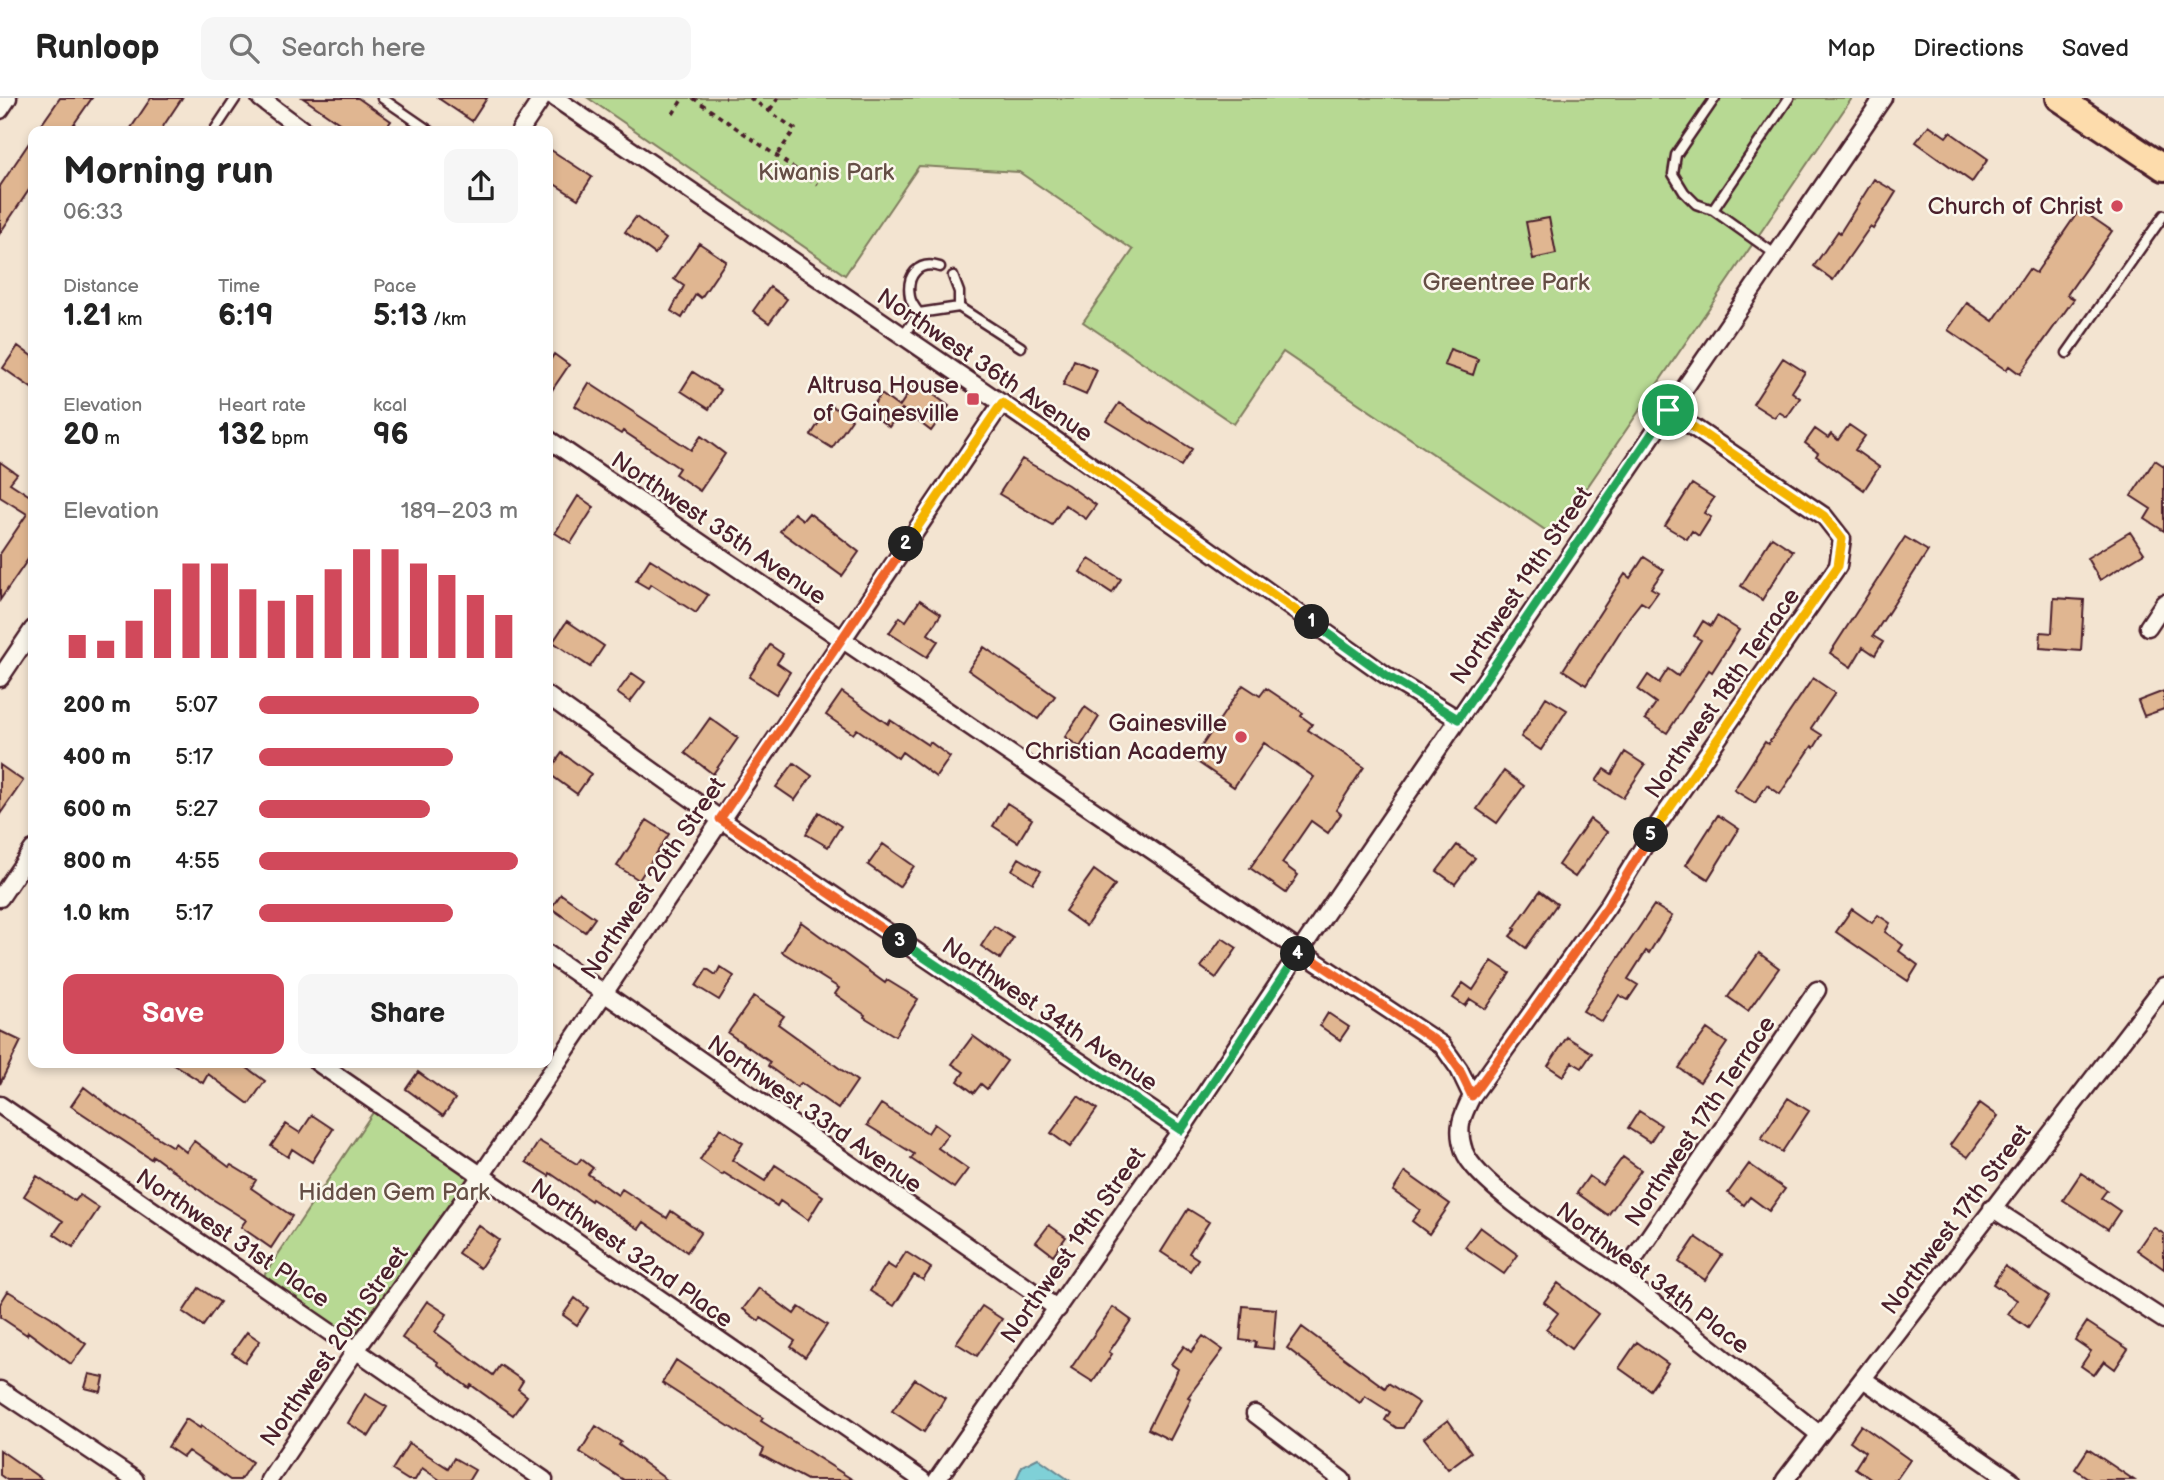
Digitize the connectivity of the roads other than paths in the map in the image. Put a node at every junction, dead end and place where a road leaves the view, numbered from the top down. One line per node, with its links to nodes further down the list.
1 (8, 98): 11 (street)
2 (236, 98): 12 (lane)
3 (260, 98): 13 (street)
4 (382, 98): 14 (lane)
5 (542, 98): 15 (street)
6 (555, 98): 24 (street, Northwest 36th Avenue)
7 (1715, 98): 17 (lane)
8 (1789, 98): 17 (lane)
9 (1883, 98): 19 (street, Northwest 19th Street)
10 (2059, 98): 16 (main road)
11 (0, 110)
12 (217, 126)
13 (297, 126)
14 (423, 126)
15 (523, 126)
16 (2164, 168)
17 (1713, 210): 19 (lane)
18 (2164, 215): 26 (lane)
19 (1775, 254): 28 (street, Northwest 19th Street)
20 (940, 267): 23 (lane)
21 (953, 276): 22 (lane)
22 (959, 307): 23 (lane); 25 (lane)
23 (919, 313): 24 (lane)
24 (903, 337): 27 (street, Northwest 36th Avenue)
25 (1021, 347)
26 (2067, 353)
27 (1002, 403): 33 (street, Northwest 20th Street); 36 (street, Northwest 36th Avenue)
28 (1668, 410): 36 (street, Northwest 19th Street); 46 (street, Northwest 18th Terrace)
29 (553, 442): 33 (street, Northwest 35th Avenue)
30 (2164, 603): 31 (street)
31 (2148, 627)
32 (28, 636): 34 (street)
33 (840, 639): 37 (street, Northwest 20th Street); 40 (street, Northwest 35th Avenue)
34 (0, 678)
35 (553, 700): 37 (street, Northwest 34th Avenue)
36 (1458, 719): 40 (street, Northwest 19th Street)
37 (720, 819): 44 (street, Northwest 20th Street); 48 (street, Northwest 34th Avenue)
38 (28, 867): 39 (street)
39 (0, 898)
40 (1300, 951): 46 (street, Northwest 35th Avenue); 48 (street, Northwest 19th Street)
41 (553, 958): 44 (street, Northwest 33rd Avenue)
42 (2164, 986): 51 (street, Northwest 17th Street)
43 (1817, 990): 52 (street, Northwest 17th Terrace)
44 (603, 994): 50 (street, Northwest 20th Street); 53 (street, Northwest 33rd Avenue)
45 (326, 1068): 50 (street, Northwest 32nd Place)
46 (1472, 1096): 49 (street, Northwest 18th Terrace)
47 (0, 1105): 55 (street, Northwest 31st Place)
48 (1181, 1130): 53 (street, Northwest 19th Street)
49 (1465, 1152): 52 (street, Northwest 34th Place)
50 (481, 1176): 55 (street, Northwest 20th Street); 64 (street, Northwest 32nd Place)
51 (1992, 1208): 54 (street); 56 (street, Northwest 17th Street)
52 (1621, 1278): 59 (street, Northwest 34th Place)
53 (1058, 1309): 65 (street, Northwest 19th Street)
54 (2164, 1320)
55 (356, 1350): 62 (street, Northwest 20th Street); 63 (street, Northwest 31st Place)
56 (1863, 1379): 59 (street, Northwest 17th Street); 67 (street)
57 (0, 1390): 61 (street)
58 (1255, 1414): 60 (street)
59 (1819, 1433): 66 (street, Northwest 17th Street)
60 (1335, 1478)
61 (135, 1480)
62 (269, 1480)
63 (544, 1480)
64 (922, 1480)
65 (937, 1480)
66 (1785, 1480)
67 (2011, 1480)

